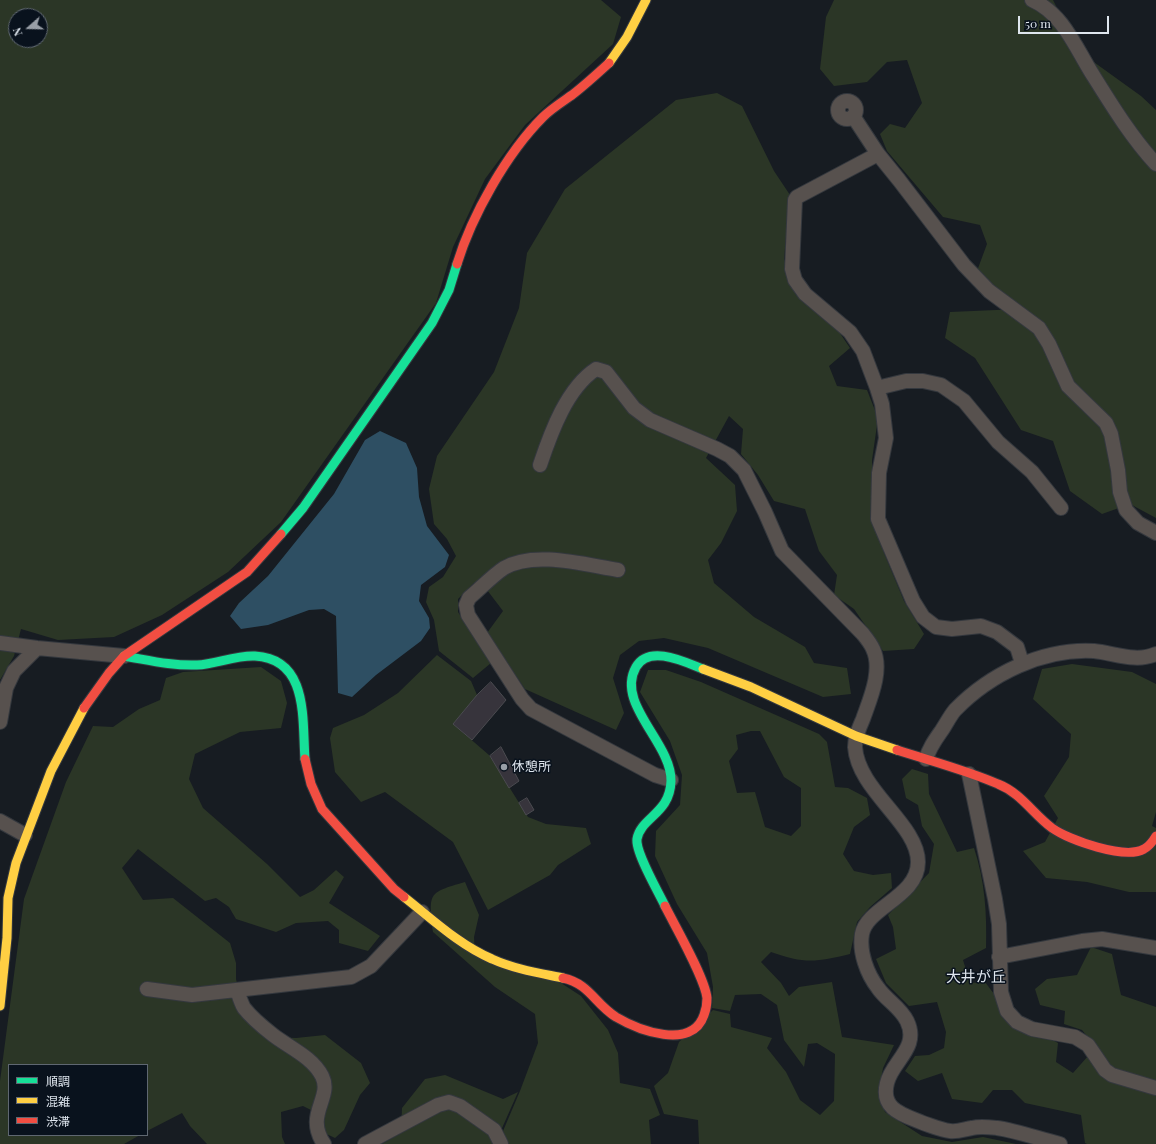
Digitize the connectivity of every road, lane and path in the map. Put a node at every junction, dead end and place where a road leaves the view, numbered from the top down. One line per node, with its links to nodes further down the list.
1 (646, 0): 14 (street)
2 (1032, 0): 5 (street)
3 (853, 116): 4 (street)
4 (878, 154): 6 (street); 9 (street)
5 (1156, 164)
6 (878, 388): 8 (street); 15 (street)
7 (540, 465): 17 (street)
8 (1061, 508)
9 (1156, 533)
10 (618, 570): 20 (street)
11 (0, 643): 12 (street)
12 (38, 648): 14 (street); 16 (street)
13 (1156, 654): 15 (street)
14 (124, 656): 22 (street); 24 (street)
15 (1022, 663): 18 (street)
16 (0, 722)
17 (856, 736): 18 (street); 20 (street); 34 (street)
18 (926, 759): 19 (street)
19 (969, 774): 23 (street); 26 (street)
20 (671, 780): 24 (street)
21 (0, 821): 22 (street)
22 (25, 835): 29 (street)
23 (1156, 836)
24 (422, 912): 28 (street)
25 (1156, 948): 26 (street)
26 (999, 957): 30 (street)
27 (147, 989): 28 (street)
28 (237, 990): 31 (street)
29 (0, 1006)
30 (1156, 1088)
31 (324, 1144)
32 (365, 1144): 33 (street)
33 (501, 1144)
34 (1060, 1144)

